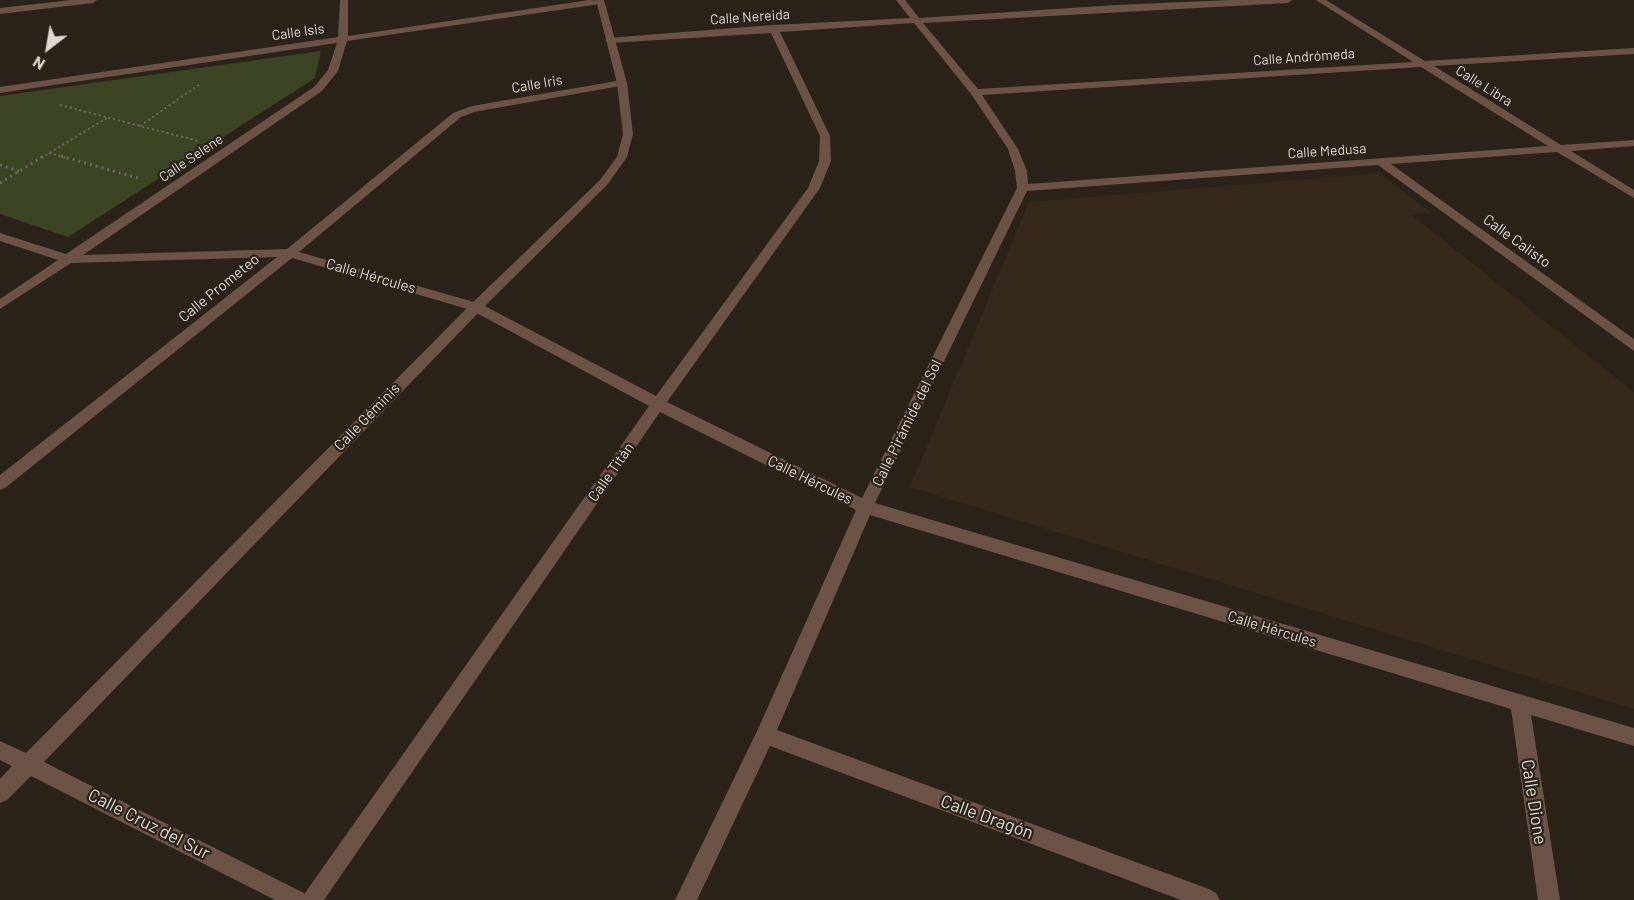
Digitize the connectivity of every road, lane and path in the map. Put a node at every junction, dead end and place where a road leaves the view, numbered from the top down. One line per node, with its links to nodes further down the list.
1 (93, 0): 8 (street)
2 (344, 0): 11 (street, Calle Selene)
3 (600, 0): 11 (street, Calle Isis); 12 (street, Calle Géminis)
4 (900, 0): 9 (street)
5 (1288, 0): 7 (street, Calle Nereida)
6 (1320, 0): 15 (street, Calle Libra)
7 (1113, 4): 9 (street, Calle Nereida)
8 (0, 11)
9 (917, 21): 10 (street, Calle Nereida); 18 (street)
10 (773, 28): 12 (street, Calle Nereida); 40 (street, Calle Titán)
11 (344, 39): 14 (street, Calle Isis); 25 (street, Calle Selene)
12 (610, 40): 16 (street, Calle Géminis)
13 (1634, 51): 15 (street, Calle Andrómeda)
14 (244, 54): 17 (street, Calle Isis); 22 (path)
15 (1422, 63): 18 (street, Calle Andrómeda); 24 (street, Calle Libra)
16 (622, 83): 20 (street, Calle Iris); 38 (street, Calle Géminis)
17 (0, 90)
18 (975, 92): 32 (street)
19 (54, 104): 21 (path)
20 (457, 115): 35 (street, Calle Prometeo)
21 (107, 118): 22 (path); 26 (path)
22 (140, 127): 25 (path)
23 (1634, 143): 24 (street, Calle Medusa)
24 (1561, 149): 27 (street, Calle Medusa); 33 (street, Calle Libra)
25 (231, 150): 31 (street, Calle Selene)
26 (50, 153): 29 (path); 31 (path)
27 (1381, 162): 32 (street, Calle Medusa); 39 (street, Calle Calisto)
28 (0, 165): 29 (path)
29 (19, 171): 30 (path)
30 (0, 183)
31 (174, 188): 36 (street, Calle Selene)
32 (1023, 188): 42 (street, Calle Pirámide del Sol)
33 (1634, 195)
34 (0, 237): 36 (street, Calle Hércules)
35 (290, 253): 36 (street, Calle Hércules); 38 (street, Calle Hércules); 41 (street, Calle Prometeo)
36 (68, 259): 37 (street, Calle Selene)
37 (0, 305)
38 (476, 307): 40 (street, Calle Hércules); 47 (street, Calle Géminis)
39 (1634, 346)
40 (658, 404): 42 (street, Calle Hércules); 50 (street, Calle Titán)
41 (0, 484)
42 (866, 507): 43 (street, Calle Hércules); 44 (street, Calle Pirámide del Sol)
43 (1520, 704): 45 (street, Calle Hércules); 53 (street, Calle Dione)
44 (765, 735): 51 (street, Calle Pirámide del Sol); 52 (street, Calle Dragón)
45 (1634, 737)
46 (0, 750): 47 (street, Calle Cruz del Sur)
47 (29, 763): 48 (street, Calle Géminis); 49 (street, Calle Cruz del Sur)
48 (0, 793)
49 (297, 900)
50 (311, 900)
51 (686, 900)
52 (1209, 900)
53 (1549, 900)

